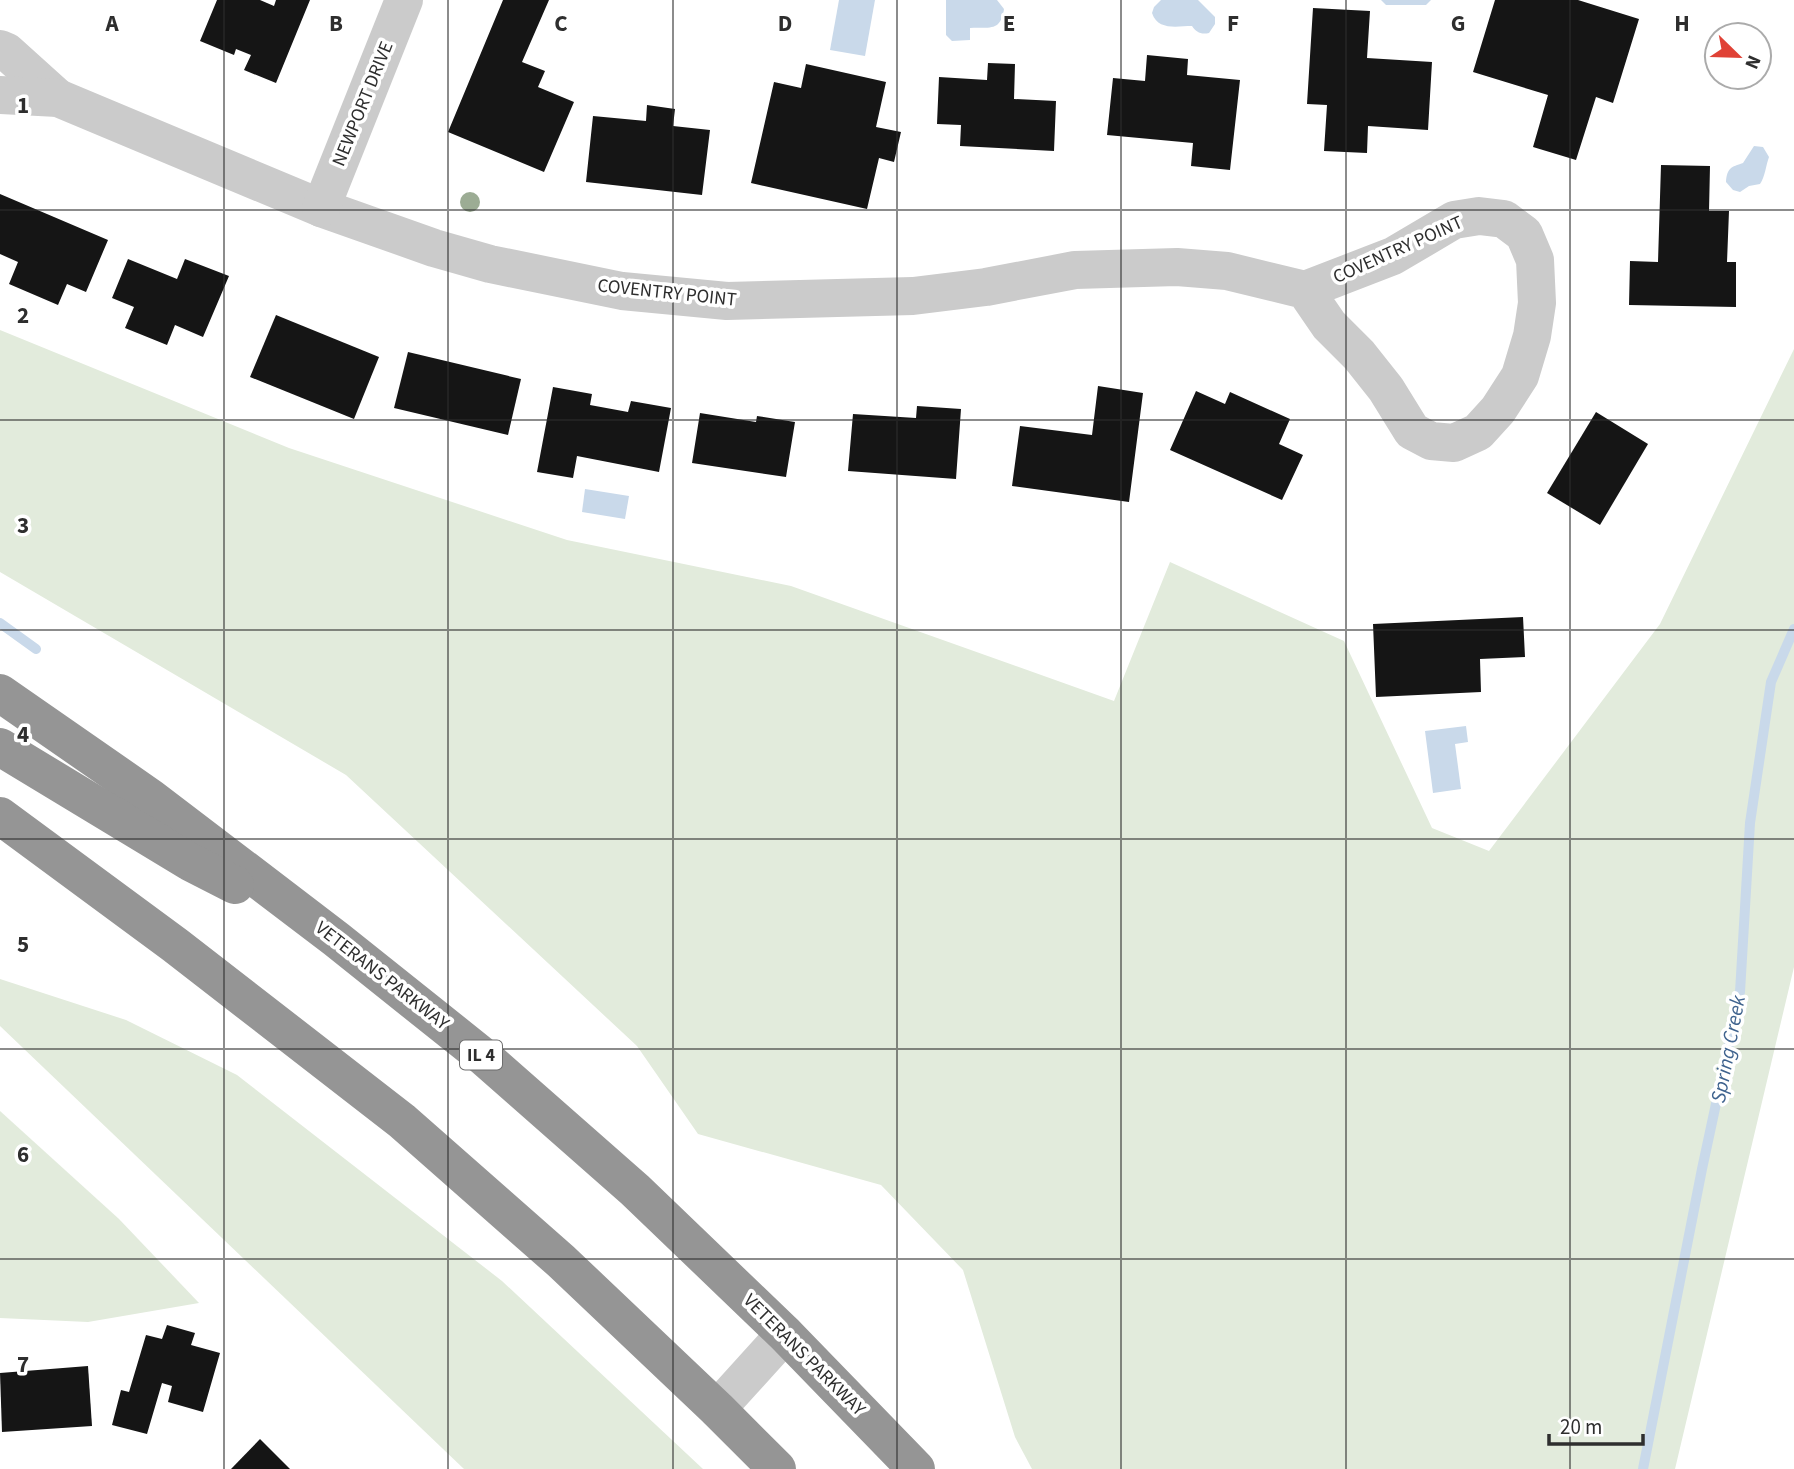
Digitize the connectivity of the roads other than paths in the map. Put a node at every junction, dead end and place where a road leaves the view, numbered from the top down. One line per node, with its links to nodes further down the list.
1 (404, 0): 5 (street, NEWPORT DRIVE)
2 (0, 49): 4 (street, COVENTRY POINT)
3 (0, 95): 4 (street, COVENTRY POINT)
4 (58, 99): 5 (street, COVENTRY POINT)
5 (321, 208): 6 (street, COVENTRY POINT)
6 (1305, 289): 6 (street, COVENTRY POINT)
7 (0, 693): 10 (highway, VETERANS PARKWAY / IL 4)
8 (0, 747): 10 (highway)
9 (0, 816): 12 (highway)
10 (336, 939): 11 (highway, VETERANS PARKWAY / IL 4)
11 (785, 1334): 12 (street); 14 (highway, VETERANS PARKWAY / IL 4)
12 (717, 1409): 13 (highway)
13 (777, 1469)
14 (916, 1469)

